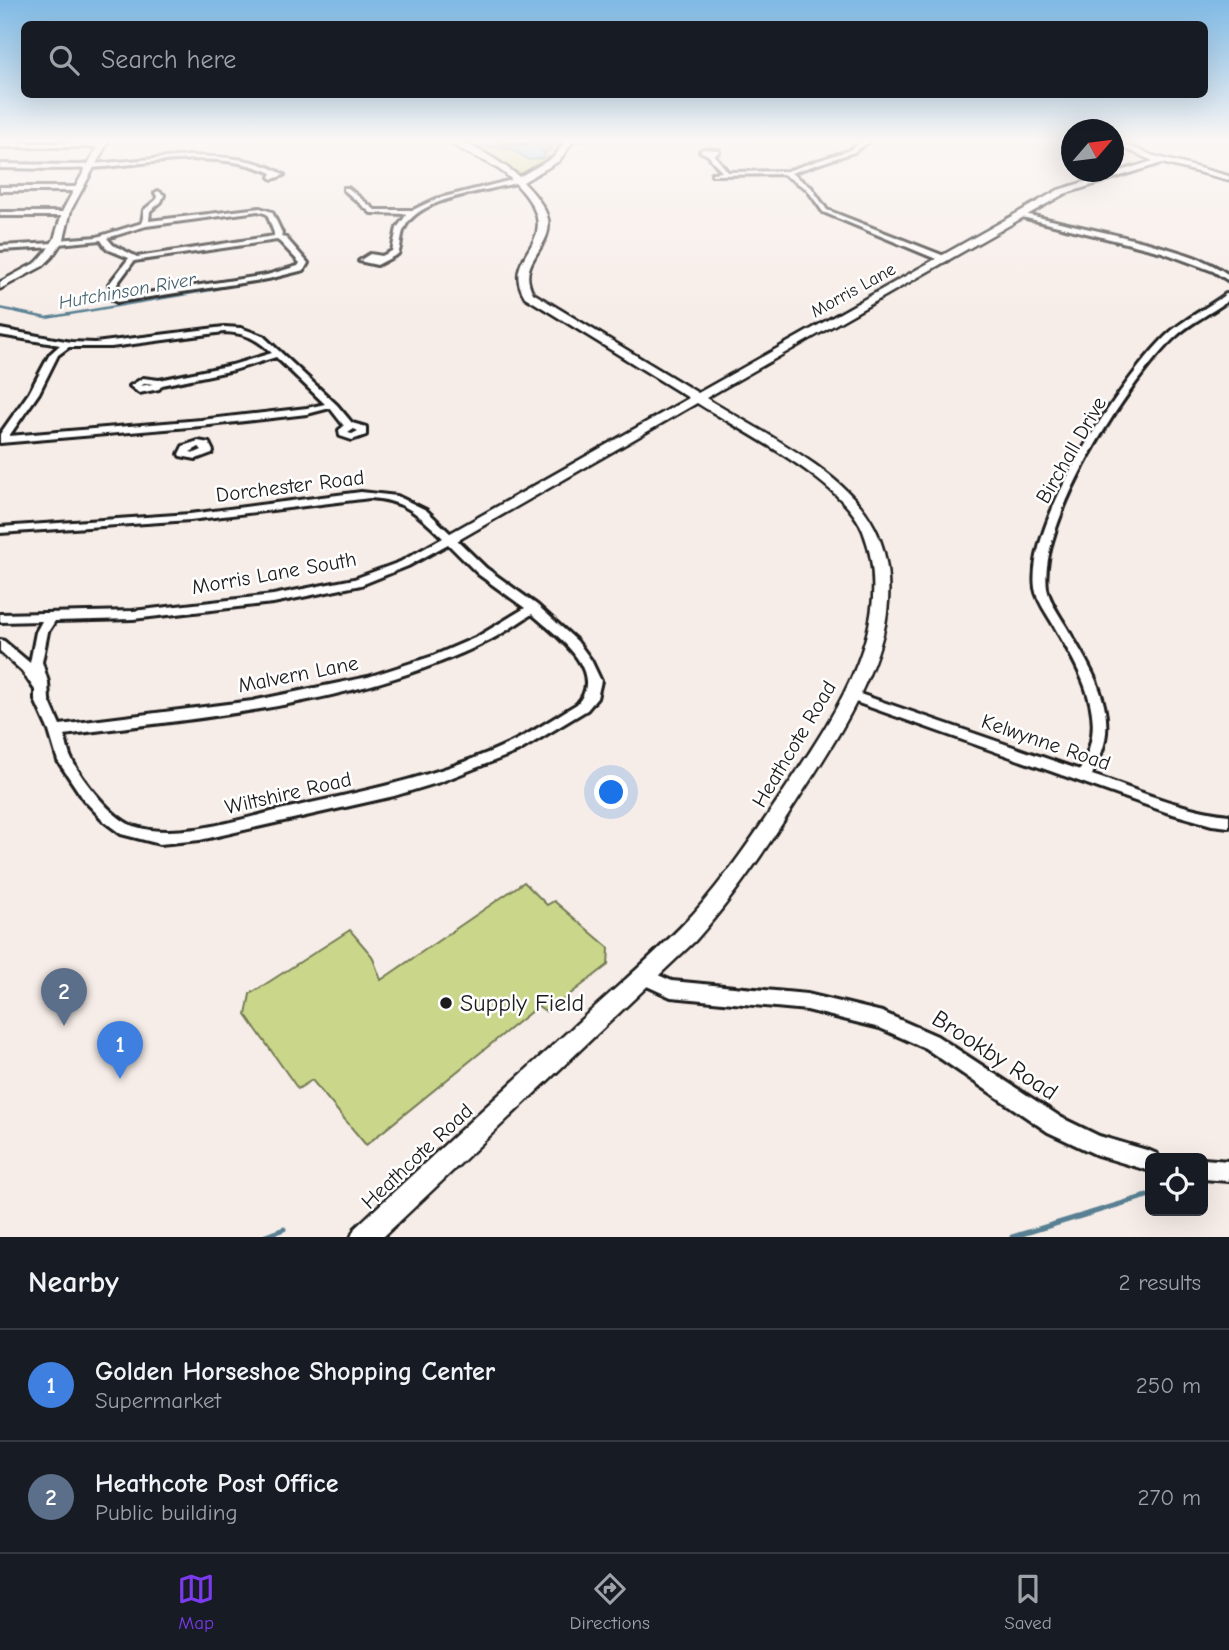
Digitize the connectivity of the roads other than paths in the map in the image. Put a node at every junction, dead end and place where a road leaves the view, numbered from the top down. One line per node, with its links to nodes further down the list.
1 (74, 198): 10 (street)
2 (160, 198): 12 (street)
3 (356, 198): 8 (street)
4 (447, 198): 8 (street)
5 (531, 198): 27 (street, Heathcote Road)
6 (814, 198): 17 (street)
7 (1052, 198): 11 (street, Morris Lane)
8 (414, 212): 19 (street)
9 (0, 214): 10 (street)
10 (66, 214): 15 (street)
11 (1020, 215): 17 (street, Morris Lane); 20 (street)
12 (145, 224): 13 (street); 14 (street)
13 (277, 237): 18 (street); 18 (street)
14 (103, 238): 15 (street); 18 (street)
15 (56, 243): 16 (street); 21 (street)
16 (0, 248)
17 (944, 258): 27 (street, Morris Lane)
18 (132, 259)
19 (383, 259)
20 (1228, 276)
21 (0, 286)
22 (1229, 296): 44 (street, Birchall Drive)
23 (0, 332): 24 (street)
24 (66, 345): 25 (street); 31 (street)
25 (277, 354): 26 (street); 28 (street)
26 (158, 383)
27 (696, 399): 33 (street, Morris Lane); 42 (street, Heathcote Road)
28 (331, 405): 29 (street); 30 (street)
29 (201, 423): 31 (street); 32 (street)
30 (349, 427)
31 (0, 440)
32 (195, 444)
33 (571, 470): 35 (street, Morris Lane South)
34 (0, 530): 35 (street, Dorchester Road)
35 (450, 539): 36 (street, Dorchester Road); 38 (street, Morris Lane South)
36 (533, 608): 40 (street, Dorchester Road); 43 (street, Malvern Lane)
37 (0, 618): 38 (street, Morris Lane South)
38 (50, 618): 41 (street, Wiltshire Road)
39 (0, 643): 41 (street, Wiltshire Road)
40 (594, 681): 43 (street, Wiltshire Road)
41 (41, 689): 43 (street, Wiltshire Road)
42 (852, 696): 44 (street, Kelwynne Road); 46 (street, Heathcote Road)
43 (56, 731)
44 (1084, 778): 45 (street, Kelwynne Road)
45 (1229, 821)
46 (644, 977): 47 (street, Brookby Road); 50 (street, Heathcote Road)
47 (1145, 1159)
48 (1208, 1169): 49 (street)
49 (1229, 1171)
50 (364, 1237)

